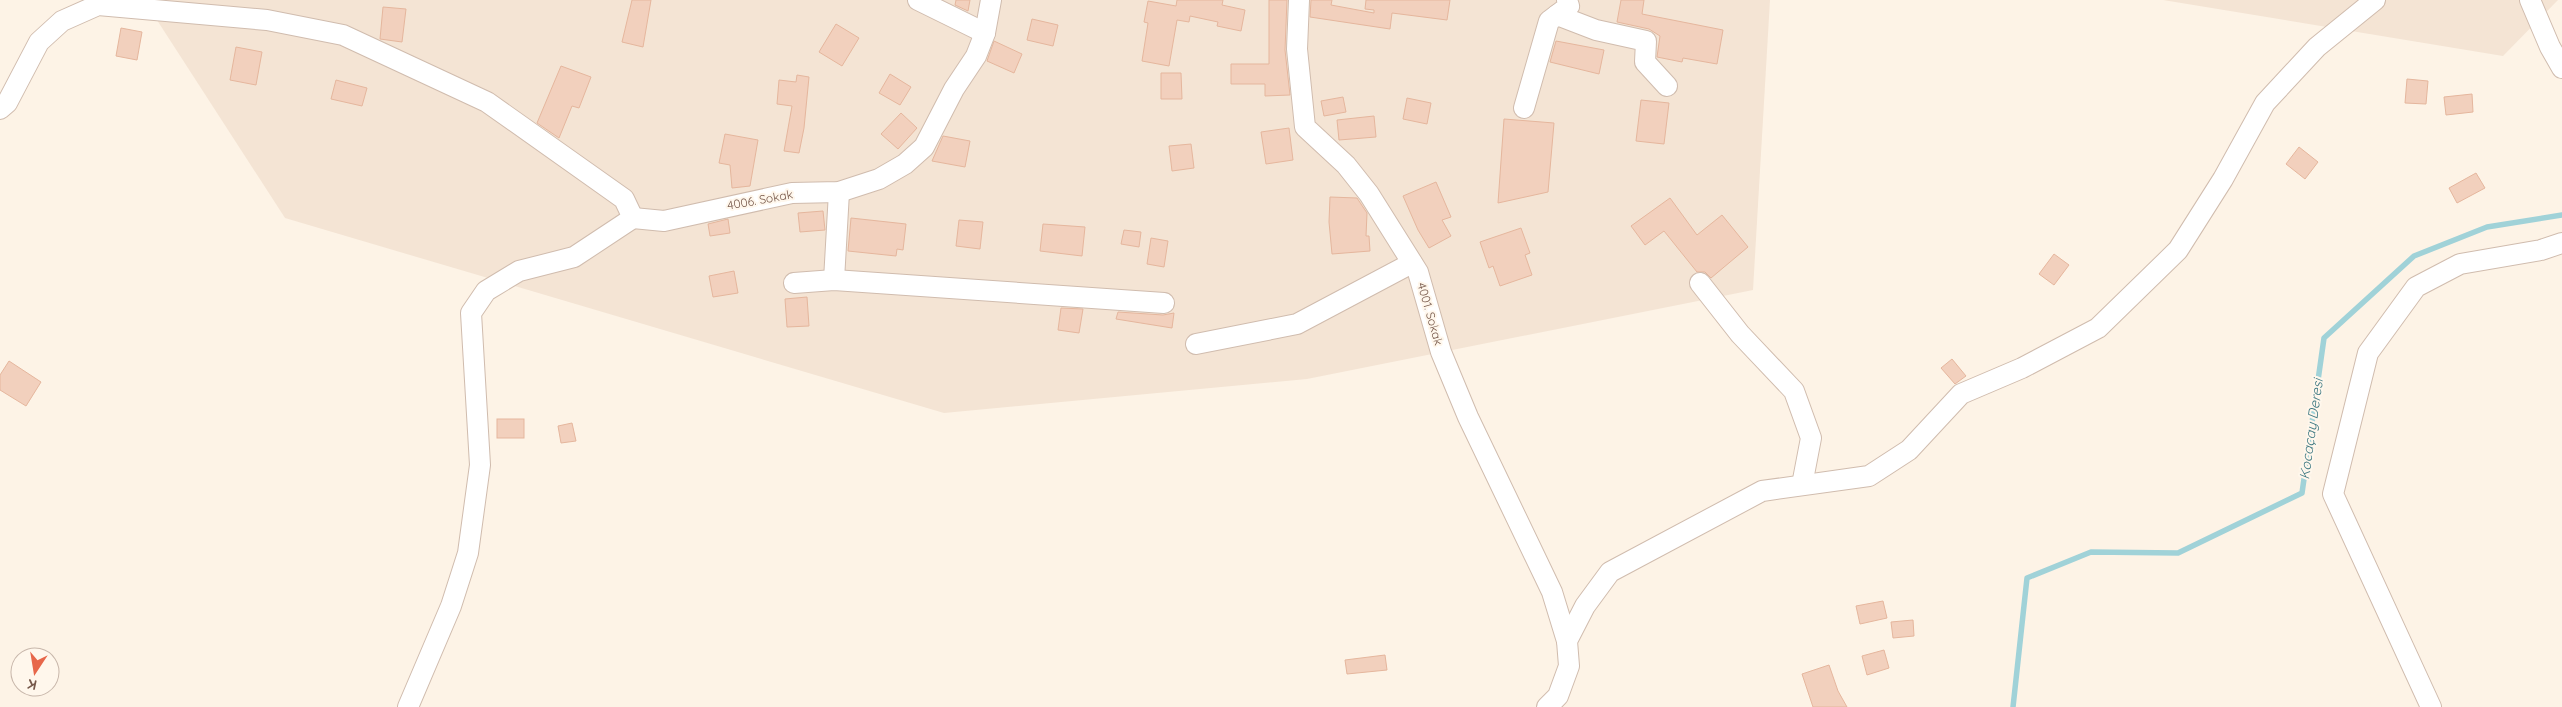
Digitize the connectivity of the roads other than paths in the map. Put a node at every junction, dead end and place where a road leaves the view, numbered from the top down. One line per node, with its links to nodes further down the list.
1 (918, 0): 7 (street)
2 (991, 0): 7 (street, 4006. Sokak)
3 (1299, 0): 15 (street, 4001. Sokak)
4 (2376, 0): 21 (street)
5 (2530, 0): 8 (street)
6 (1562, 7): 9 (street); 10 (street)
7 (985, 33): 12 (street, 4006. Sokak)
8 (2562, 68)
9 (1668, 86)
10 (1524, 108)
11 (0, 109): 13 (street)
12 (839, 192): 13 (street, 4006. Sokak); 16 (street)
13 (632, 218): 23 (street)
14 (2562, 244): 25 (street)
15 (1412, 263): 20 (street); 22 (street, 4001. Sokak)
16 (834, 280): 17 (street); 19 (street)
17 (794, 283)
18 (1700, 283): 21 (street)
19 (1164, 303)
20 (1196, 344)
21 (1802, 485): 22 (street)
22 (1567, 641): 24 (street, 4001. Sokak)
23 (408, 707)
24 (1547, 707)
25 (2431, 707)

